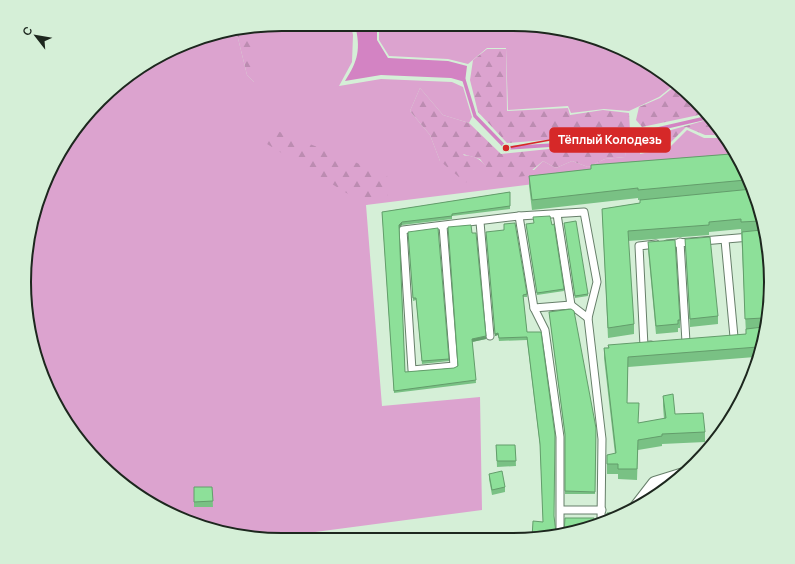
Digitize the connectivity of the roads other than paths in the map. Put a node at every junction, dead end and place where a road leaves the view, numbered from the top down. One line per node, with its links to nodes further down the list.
1 (557, 214): 2 (lane); 8 (lane); 10 (lane)
2 (519, 216): 3 (lane); 9 (lane)
3 (480, 222): 4 (lane); 11 (lane)
4 (443, 226): 4 (lane)
5 (755, 237): 6 (lane)
6 (725, 240): 7 (lane); 12 (lane)
7 (680, 242): 13 (lane); 14 (lane)
8 (570, 305): 9 (lane); 10 (lane)
9 (534, 308): 17 (lane)
10 (588, 318): 18 (lane)
11 (490, 336)
12 (734, 337)
13 (686, 342)
14 (658, 344)
15 (667, 480): 16 (street)
16 (648, 493)
17 (561, 510): 18 (lane); 20 (lane)
18 (602, 510): 19 (lane)
19 (601, 517)
20 (560, 528)

